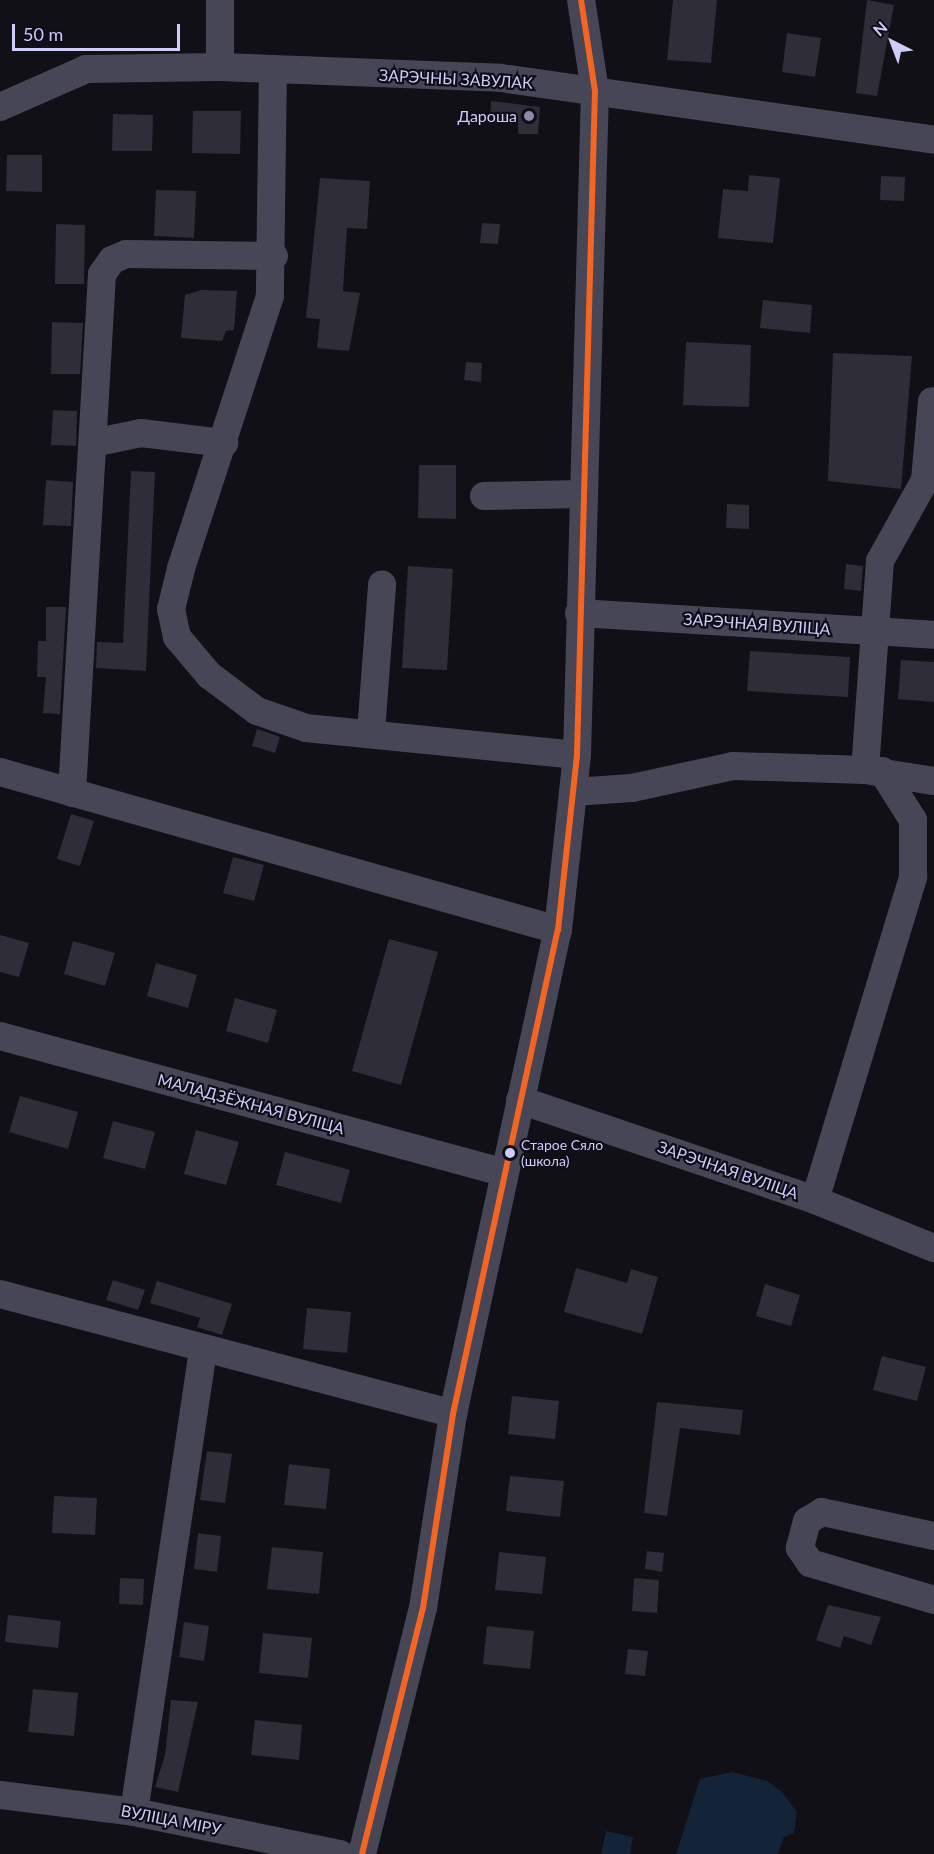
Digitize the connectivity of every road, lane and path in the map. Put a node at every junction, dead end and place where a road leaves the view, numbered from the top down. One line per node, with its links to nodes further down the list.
1 (220, 0): 3 (street)
2 (581, 0): 5 (street)
3 (220, 67): 4 (street, ЗАРЭЧНЫ ЗАВУЛАК); 6 (street, ЗАРЭЧНЫ ЗАВУЛАК)
4 (273, 69): 5 (street, ЗАРЭЧНЫ ЗАВУЛАК); 8 (street)
5 (595, 92): 7 (street, ЗАРЭЧНЫ ЗАВУЛАК); 12 (street)
6 (0, 107)
7 (934, 141)
8 (274, 256): 10 (street); 11 (street)
9 (932, 401): 16 (street)
10 (224, 442): 11 (street); 18 (street)
11 (93, 443): 24 (street)
12 (582, 494): 13 (street); 15 (street)
13 (484, 496)
14 (382, 584): 18 (street)
15 (579, 613): 16 (street, ЗАРЭЧНАЯ ВУЛІЦА); 19 (street)
16 (873, 632): 17 (street, ЗАРЭЧНАЯ ВУЛІЦА); 20 (street)
17 (934, 635)
18 (371, 732): 19 (street)
19 (577, 756): 23 (street)
20 (874, 770): 22 (street); 23 (street); 26 (street)
21 (0, 772): 24 (street)
22 (934, 781)
23 (573, 792): 27 (street)
24 (72, 793): 27 (street)
25 (934, 840): 26 (street)
26 (913, 877): 31 (street)
27 (558, 930): 29 (street)
28 (0, 1036): 30 (street, МАЛАДЗЁЖНАЯ ВУЛІЦА)
29 (520, 1100): 30 (street); 31 (street, ЗАРЭЧНАЯ ВУЛІЦА)
30 (502, 1172): 35 (street)
31 (815, 1200): 32 (street, ЗАРЭЧНАЯ ВУЛІЦА)
32 (934, 1248)
33 (0, 1294): 34 (street)
34 (203, 1352): 35 (street); 39 (street)
35 (453, 1414): 41 (street)
36 (934, 1536): 37 (street)
37 (934, 1600)
38 (0, 1795): 39 (street, ВУЛІЦА МІРУ)
39 (134, 1812): 40 (street, ВУЛІЦА МІРУ)
40 (340, 1854)
41 (362, 1854)

